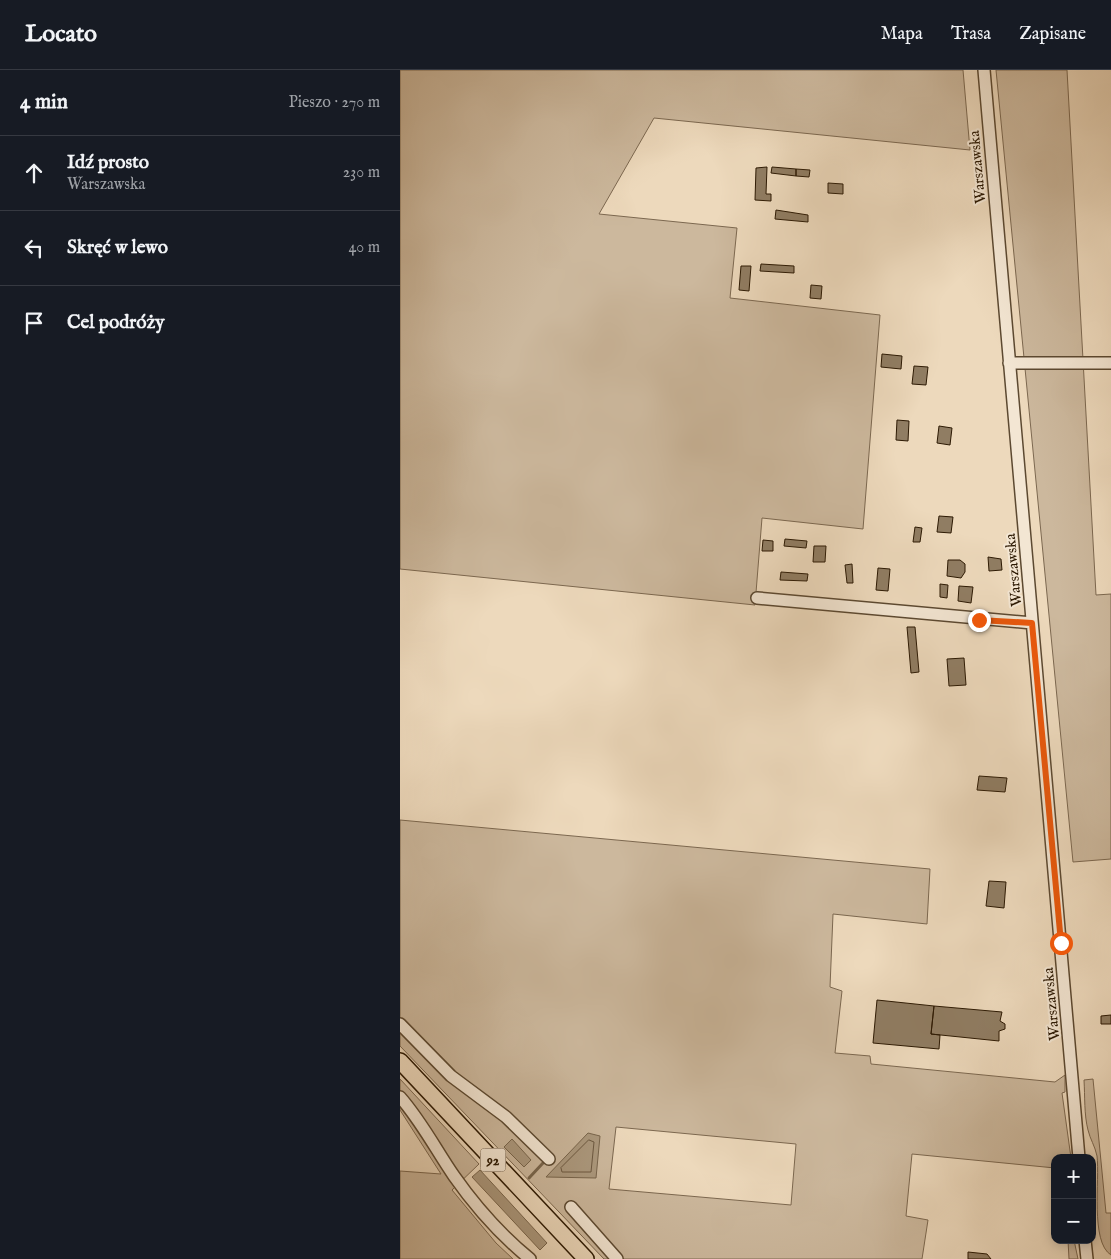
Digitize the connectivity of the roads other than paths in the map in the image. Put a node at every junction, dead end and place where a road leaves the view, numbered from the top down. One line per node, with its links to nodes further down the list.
1 (984, 70): 3 (street, Warszawska)
2 (1111, 362): 3 (street)
3 (1010, 363): 5 (street, Warszawska)
4 (757, 598): 5 (street)
5 (1032, 623): 9 (street, Warszawska)
6 (400, 1024): 10 (street)
7 (400, 1061): 14 (main road, 92)
8 (400, 1097): 13 (street)
9 (1079, 1154)
10 (549, 1159)
11 (571, 1207): 15 (street)
12 (1085, 1244): 16 (street)
13 (530, 1259)
14 (586, 1259)
15 (617, 1259)
16 (1087, 1259)

